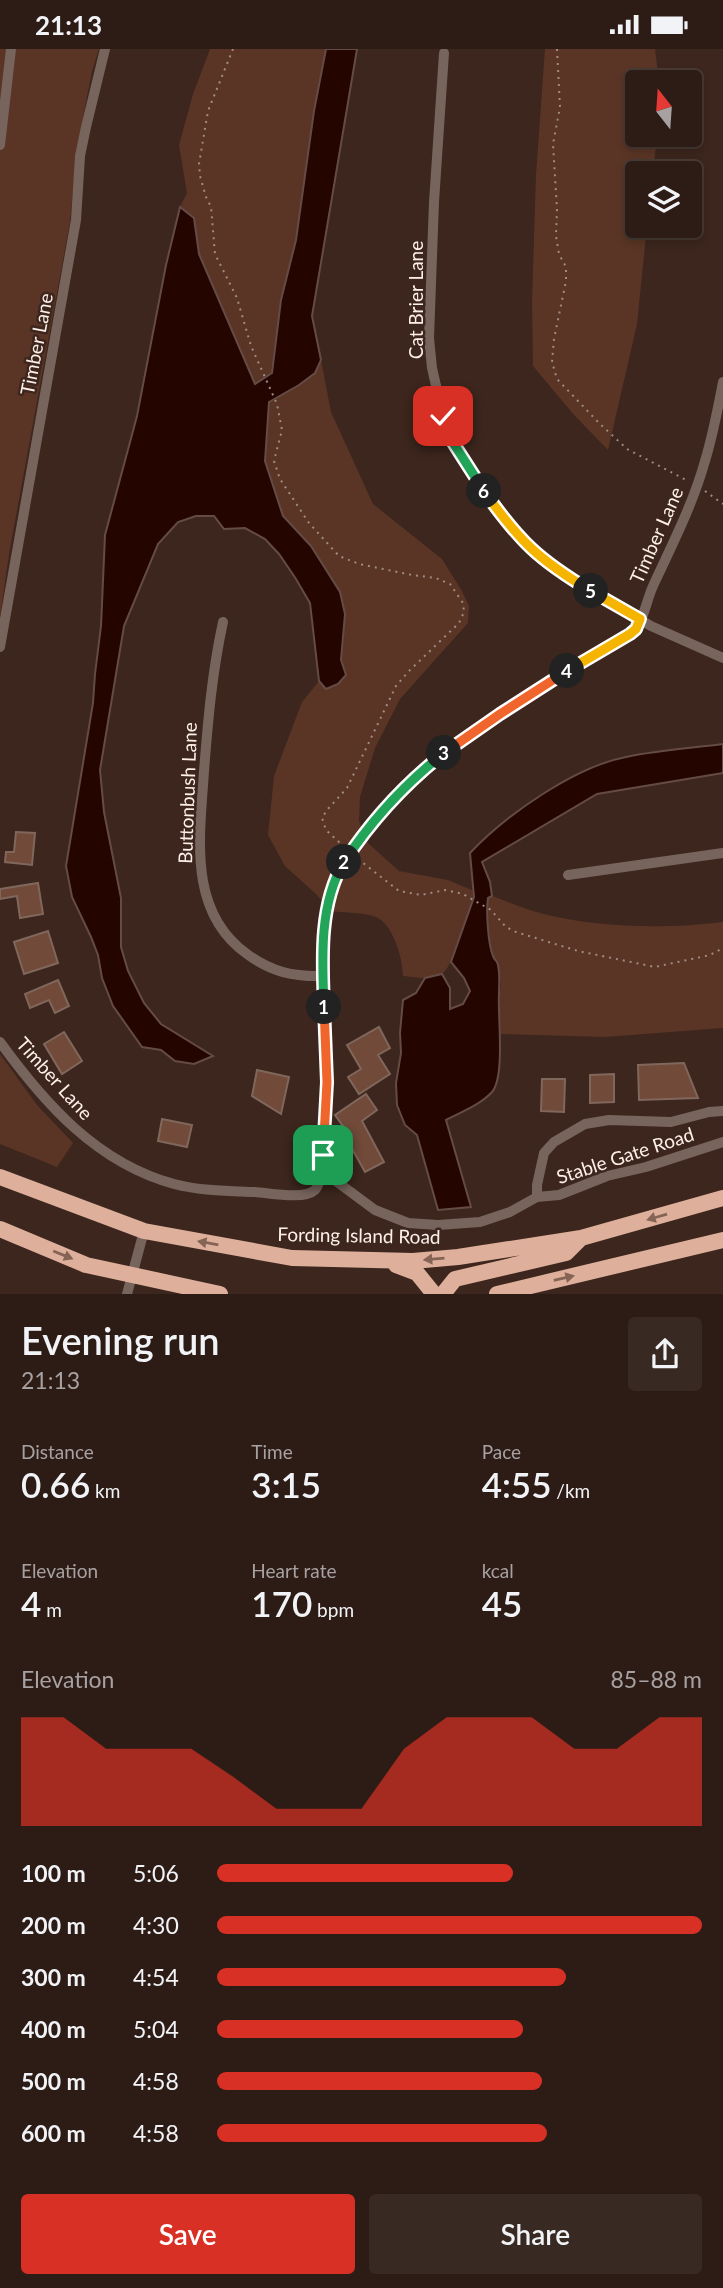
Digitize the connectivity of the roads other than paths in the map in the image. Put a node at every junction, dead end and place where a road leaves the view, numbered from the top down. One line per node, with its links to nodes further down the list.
1 (10, 49): 4 (street)
2 (106, 49): 8 (street, Timber Lane)
3 (444, 53): 6 (street, Cat Brier Lane)
4 (0, 145)
5 (723, 382): 6 (street, Timber Lane)
6 (640, 619): 9 (street, Cat Brier Lane); 12 (street, Timber Lane)
7 (223, 622): 12 (street, Buttonbush Lane)
8 (0, 647)
9 (723, 658)
10 (723, 853): 11 (street)
11 (568, 875)
12 (323, 976): 16 (street, Timber Lane)
13 (0, 1042): 16 (street, Timber Lane)
14 (723, 1111): 18 (street, Stable Gate Road)
15 (723, 1142): 18 (street, Stable Gate Road)
16 (321, 1170): 18 (street, Stable Gate Road)
17 (0, 1177): 21 (highway, Fording Island Road)
18 (537, 1197)
19 (723, 1198): 22 (highway, Fording Island Road, one-way to 22)
20 (0, 1230): 25 (highway, one-way to 25)
21 (144, 1231): 24 (highway, Fording Island Road, one-way to 21); 25 (street)
22 (581, 1238): 24 (highway, Fording Island Road, one-way to 24); 29 (highway)
23 (723, 1240): 30 (highway, one-way to 23)
24 (383, 1260): 28 (highway)
25 (132, 1275): 26 (street); 27 (highway)
26 (127, 1294)
27 (220, 1294)
28 (434, 1294)
29 (443, 1294)
30 (497, 1294)

